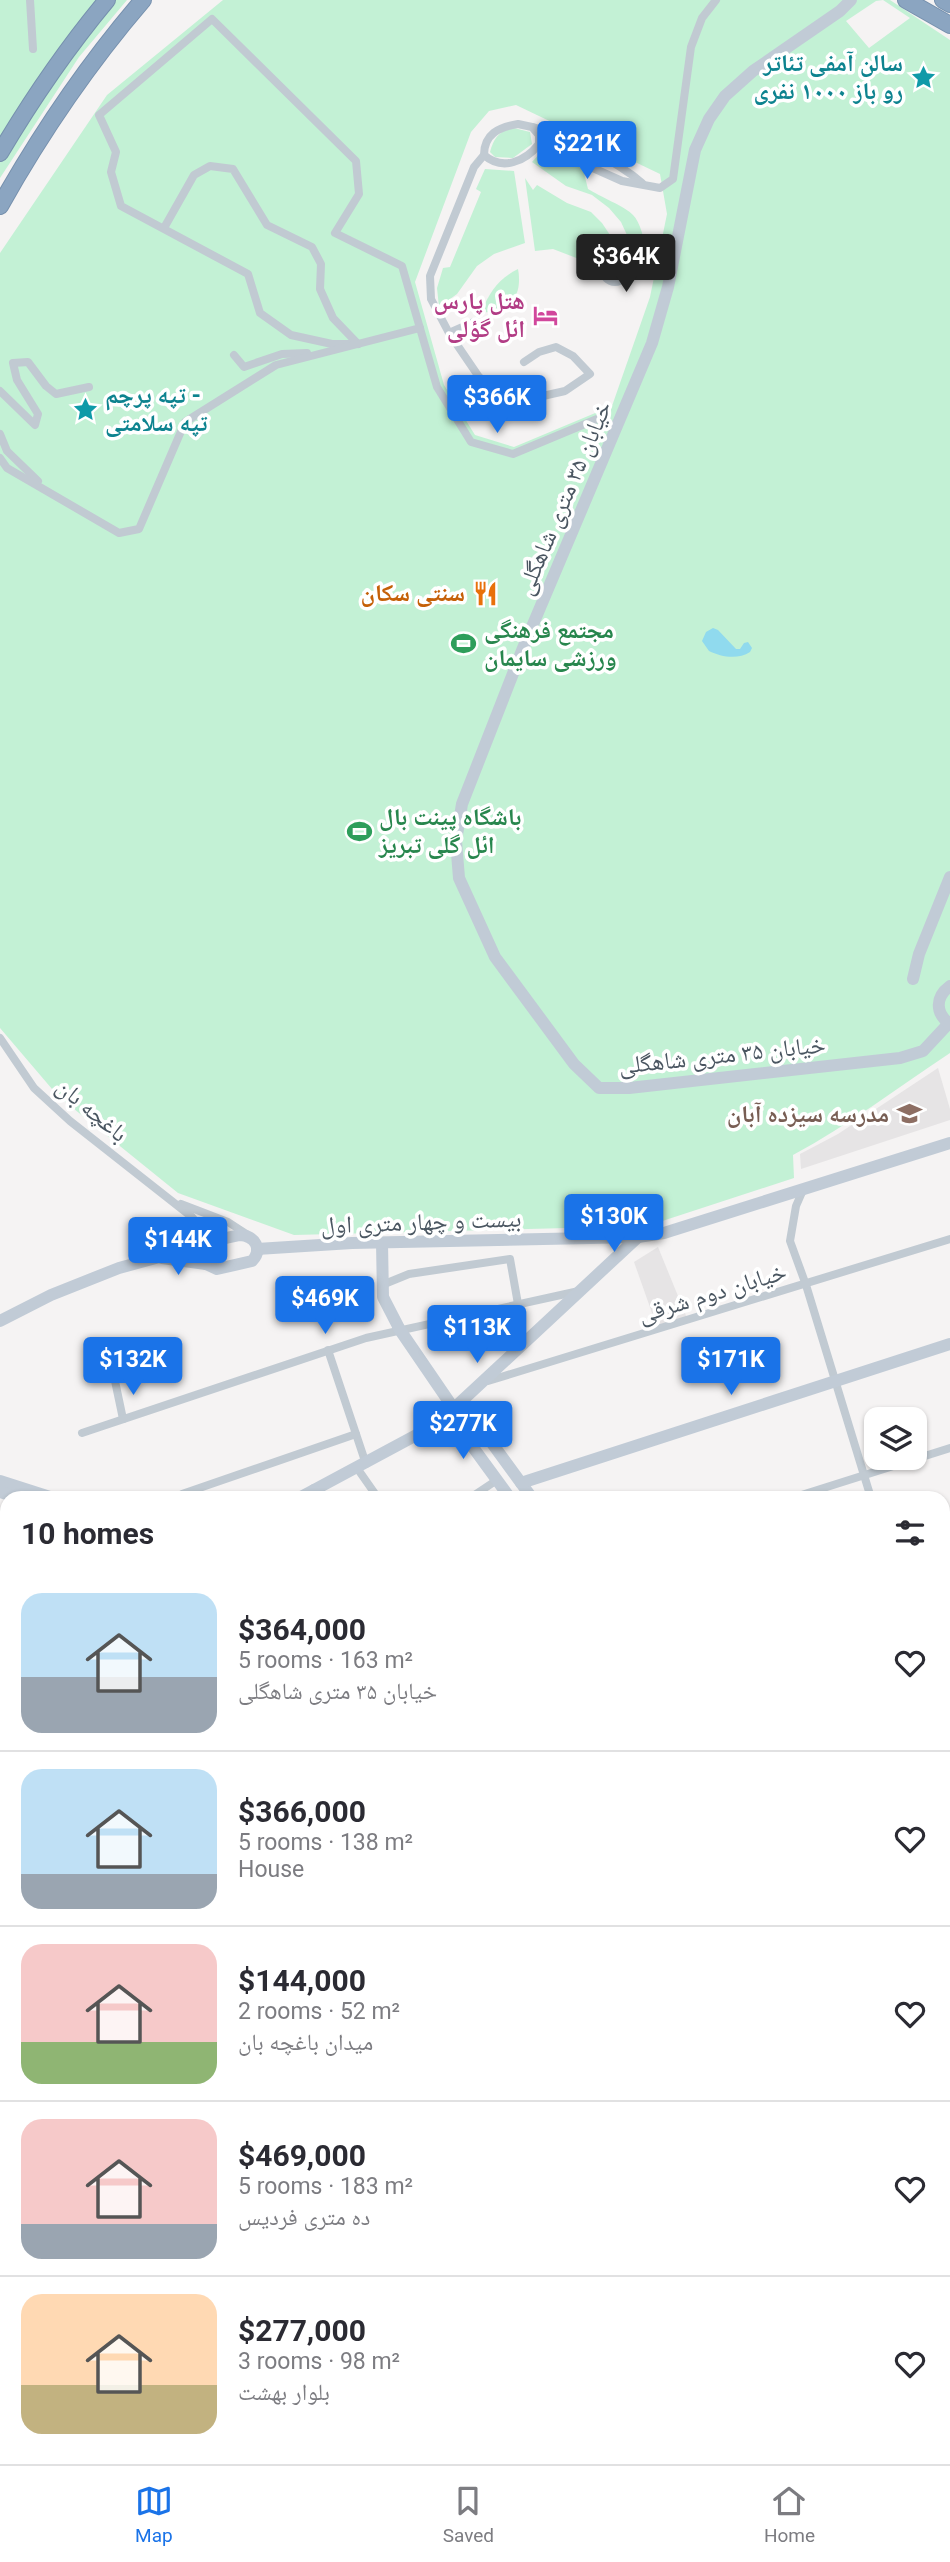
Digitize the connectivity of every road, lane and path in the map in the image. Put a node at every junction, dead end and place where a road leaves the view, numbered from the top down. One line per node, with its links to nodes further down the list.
1 (30, 0): 10 (street)
2 (107, 0): 13 (highway)
3 (142, 0): 16 (highway)
4 (716, 0): 15 (street)
5 (851, 0): 27 (street, خیابان ۳۵ متری شاهگلی)
6 (906, 0): 9 (highway)
7 (943, 0): 8 (highway)
8 (950, 4)
9 (950, 25)
10 (33, 48)
11 (532, 127): 12 (street); 14 (street); 15 (street)
12 (539, 144): 14 (street); 15 (street)
13 (0, 153)
14 (484, 155): 20 (street)
15 (644, 185)
16 (0, 206)
17 (164, 229): 19 (street); 21 (street); 21 (street)
18 (474, 322): 20 (street)
19 (421, 328): 21 (street); 27 (street)
20 (449, 333): 24 (street)
21 (358, 344): 22 (street)
22 (326, 352): 23 (street); 30 (street)
23 (234, 355)
24 (524, 362)
25 (89, 387): 26 (street)
26 (0, 391)
27 (617, 427): 34 (street, خیابان ۳۵ متری شاهگلی)
28 (0, 433): 30 (street)
29 (0, 458): 30 (street)
30 (45, 488)
31 (950, 877): 32 (street)
32 (913, 979)
33 (950, 986): 34 (street)
34 (950, 1024)
35 (0, 1038): 38 (street, باغچه بان)
36 (950, 1143): 37 (street, بیست و چهار متری اول)
37 (803, 1190): 40 (street, بیست و چهار متری اول); 48 (street)
38 (172, 1200): 39 (street); 43 (street)
39 (250, 1237): 43 (street); 44 (street)
40 (638, 1237): 42 (street, بیست و چهار متری اول); 49 (street)
41 (950, 1239): 48 (street, خیابان دوم شرقی)
42 (382, 1243): 44 (street, بیست و چهار متری اول); 47 (street)
43 (205, 1244): 45 (street); 46 (street)
44 (257, 1249): 46 (street)
45 (155, 1257): 46 (street); 51 (street)
46 (206, 1264)
47 (382, 1285): 50 (street); 52 (street)
48 (806, 1285): 56 (street); 57 (street, خیابان دوم شرقی)
49 (582, 1290): 50 (street); 57 (street)
50 (518, 1304): 52 (street)
51 (0, 1321)
52 (400, 1330): 54 (street); 58 (street)
53 (950, 1344): 56 (street)
54 (328, 1350): 59 (street); 61 (street)
55 (115, 1381): 59 (street)
56 (836, 1381): 64 (street); 67 (street)
57 (484, 1382): 58 (street)
58 (454, 1409): 63 (street); 65 (street); 67 (street)
59 (123, 1419): 60 (street)
60 (82, 1433)
61 (356, 1434): 63 (street); 69 (street)
62 (950, 1448): 64 (street)
63 (361, 1466): 70 (street); 71 (street)
64 (864, 1475): 75 (street); 76 (street)
65 (497, 1480): 72 (street); 73 (street)
66 (0, 1481): 68 (street)
67 (522, 1483): 74 (street)
68 (31, 1491)
69 (191, 1491)
70 (312, 1491)
71 (374, 1491)
72 (480, 1491)
73 (505, 1491)
74 (527, 1491)
75 (814, 1491)
76 (869, 1491)

